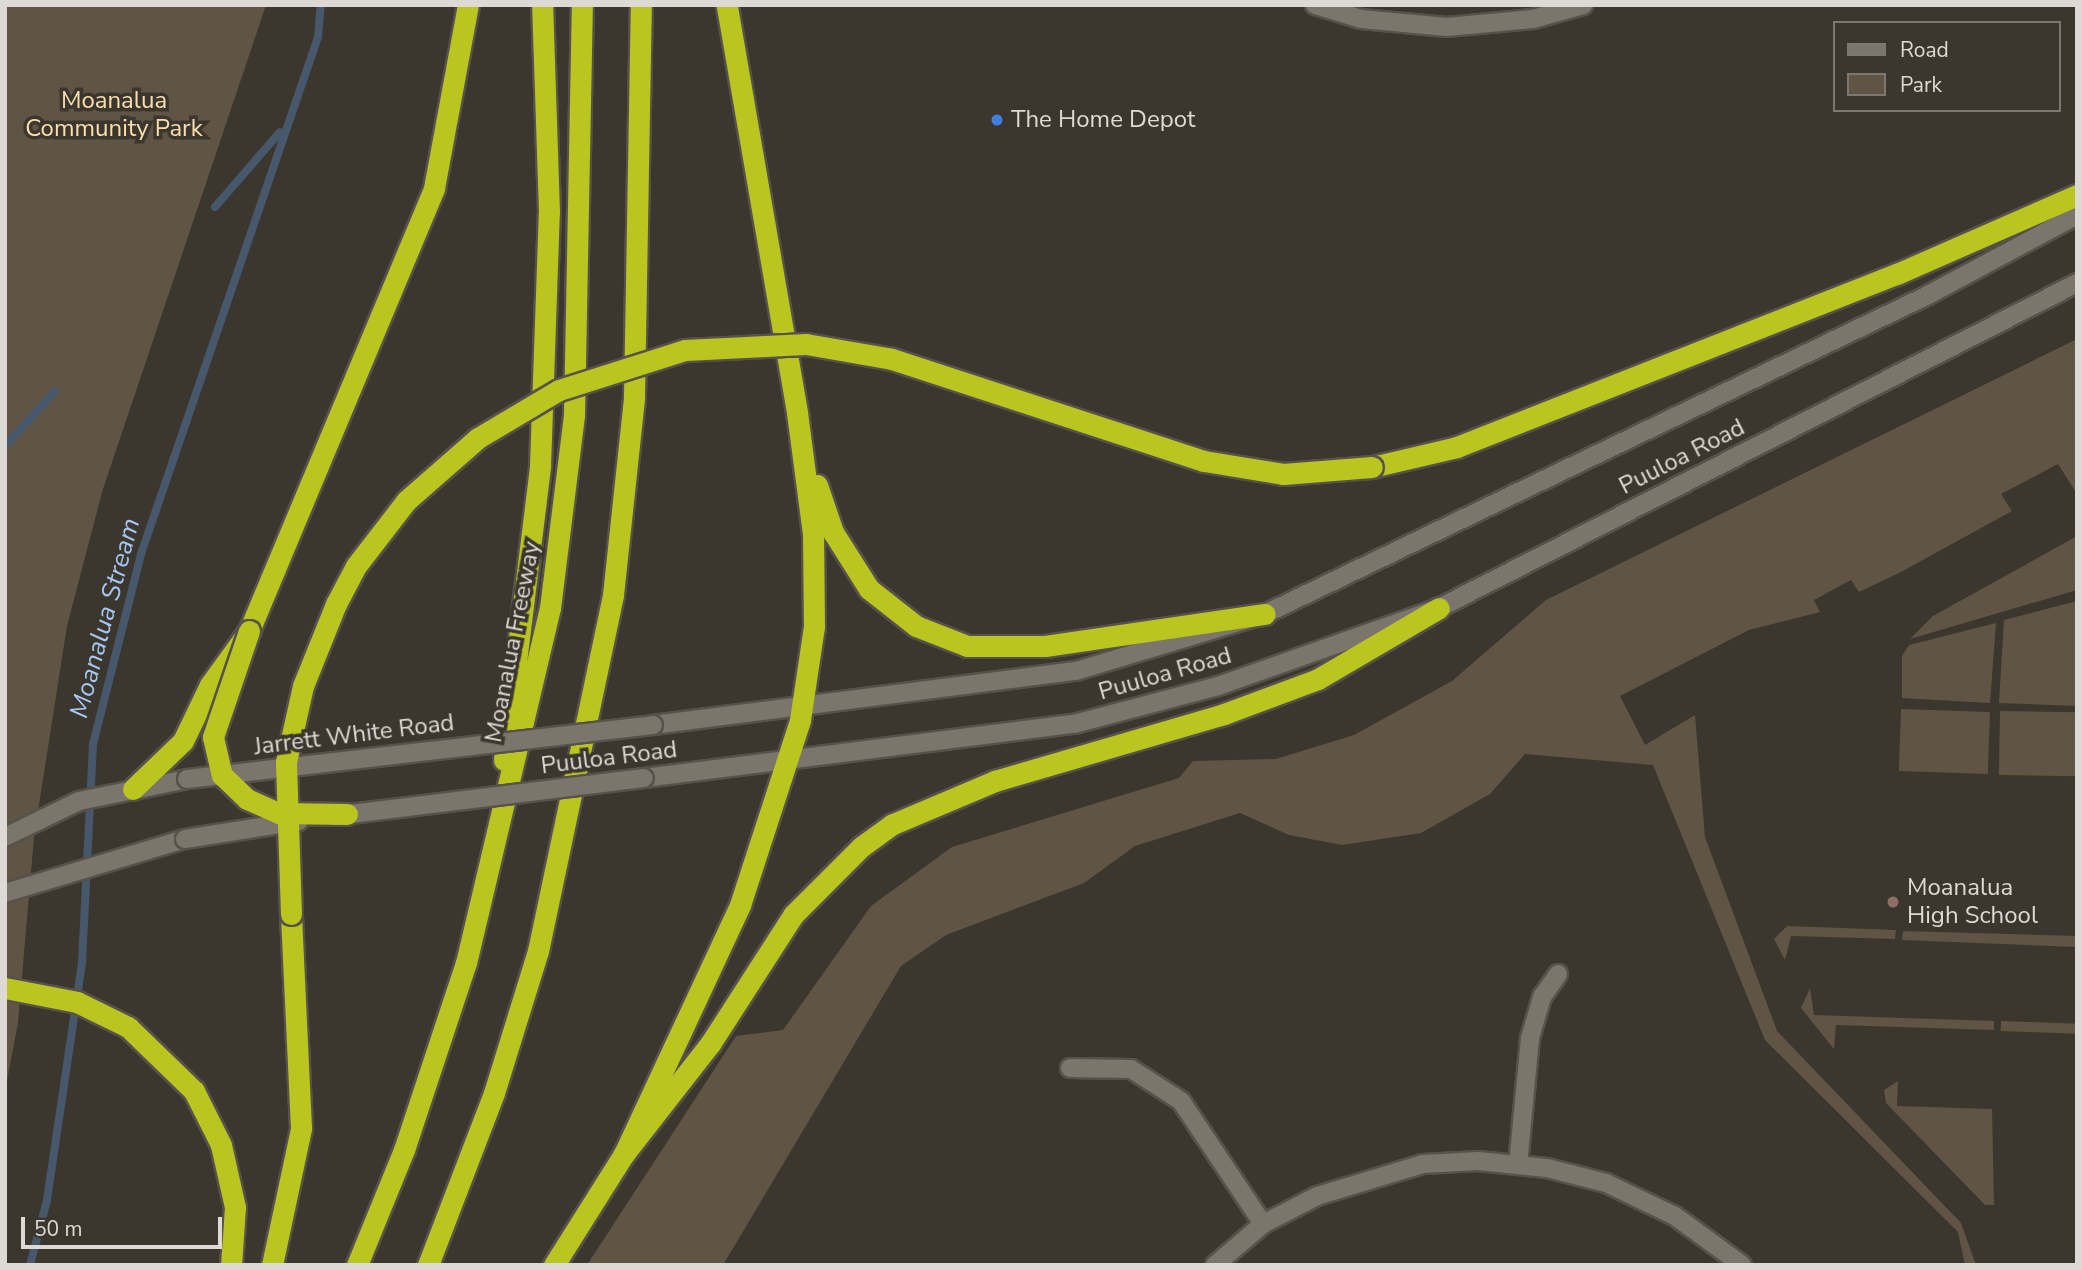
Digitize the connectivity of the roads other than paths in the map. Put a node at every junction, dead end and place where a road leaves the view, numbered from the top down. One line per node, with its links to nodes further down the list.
1 (468, 5): 14 (highway)
2 (542, 5): 20 (highway)
3 (582, 5): 20 (highway, Moanalua Freeway)
4 (642, 5): 32 (highway)
5 (727, 5): 11 (highway)
6 (1315, 5): 7 (main road)
7 (1583, 5)
8 (2077, 195): 30 (highway, bridge)
9 (2077, 215): 13 (main road, Puuloa Road)
10 (2077, 283): 12 (main road, Puuloa Road)
11 (797, 412): 13 (highway); 15 (highway)
12 (1439, 608): 16 (main road, Puuloa Road); 26 (highway)
13 (1265, 614): 15 (main road, Puuloa Road)
14 (248, 631): 17 (highway, bridge); 18 (highway)
15 (802, 708): 16 (highway); 17 (main road, Jarrett White Road, bridge)
16 (788, 763): 19 (main road, Puuloa Road, bridge); 26 (highway)
17 (222, 775): 18 (main road, Jarrett White Road, bridge); 19 (highway, bridge)
18 (133, 789): 21 (main road, Jarrett White Road)
19 (346, 814): 22 (main road, Puuloa Road, bridge)
20 (498, 829): 31 (highway, Moanalua Freeway)
21 (5, 837)
22 (5, 893)
23 (1558, 974): 27 (main road)
24 (5, 988): 29 (highway)
25 (1070, 1068): 28 (main road)
26 (624, 1154): 33 (highway)
27 (1518, 1165): 28 (main road); 35 (main road)
28 (1262, 1224): 34 (main road)
29 (231, 1265)
30 (272, 1265)
31 (357, 1265)
32 (428, 1265)
33 (554, 1265)
34 (1215, 1265)
35 (1742, 1265)

